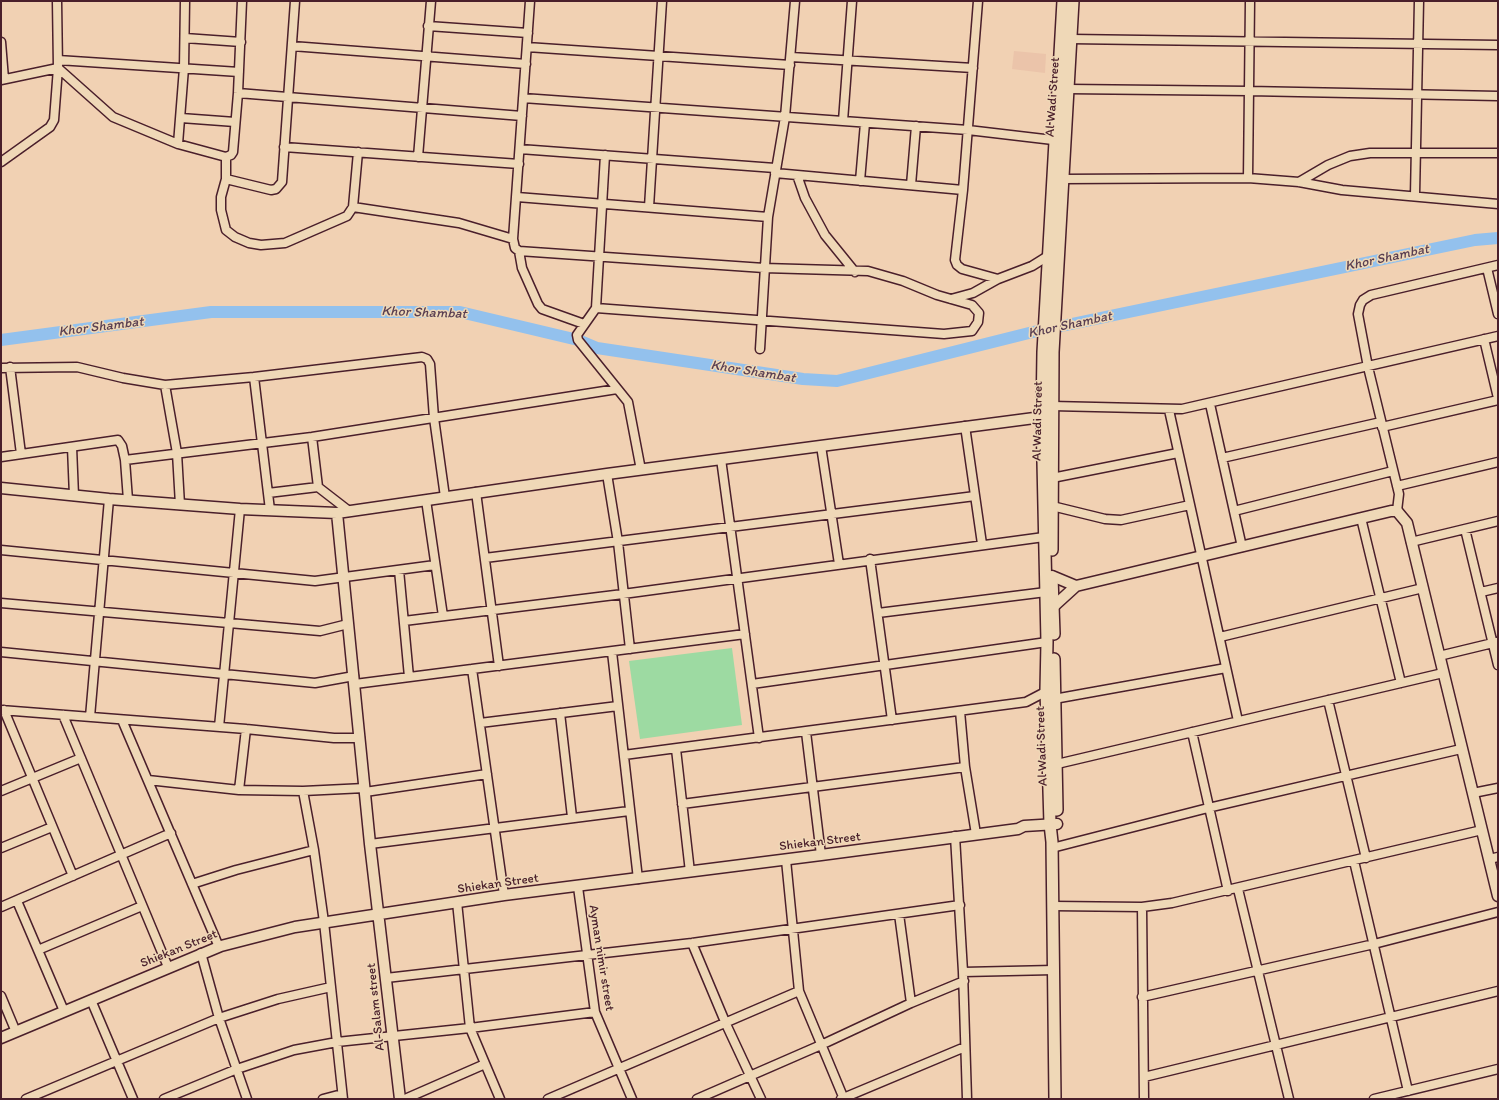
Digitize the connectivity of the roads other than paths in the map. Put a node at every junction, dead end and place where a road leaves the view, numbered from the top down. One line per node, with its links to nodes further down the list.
1 (56, 1): 30 (street)
2 (185, 1): 17 (street)
3 (242, 1): 21 (street)
4 (295, 1): 24 (street)
5 (430, 1): 15 (street)
6 (530, 1): 16 (street)
7 (662, 1): 27 (street)
8 (795, 1): 29 (street)
9 (852, 1): 28 (street)
10 (978, 1): 33 (street)
11 (1063, 1): 53 (main road, Al Wadi Street)
12 (1073, 1): 18 (main road, Al Wadi Street)
13 (1250, 1): 19 (street)
14 (1419, 1): 22 (street)
15 (428, 26): 16 (street); 26 (street)
16 (528, 33): 25 (street)
17 (185, 38): 21 (street); 32 (street)
18 (1071, 39): 19 (street); 36 (main road, Al Wadi Street)
19 (1250, 41): 22 (street); 37 (street)
20 (1, 42): 35 (street)
21 (240, 42): 34 (street)
22 (1418, 42): 23 (street); 39 (street)
23 (1498, 45)
24 (292, 46): 26 (street); 41 (street)
25 (527, 47): 27 (street); 31 (street)
26 (426, 56): 31 (street); 44 (street)
27 (659, 56): 29 (street); 43 (street)
28 (848, 60): 29 (street); 33 (street); 48 (street)
29 (791, 61): 46 (street)
30 (58, 64): 32 (street); 35 (street); 54 (street); 64 (street)
31 (526, 64): 42 (street)
32 (184, 68): 34 (street); 47 (street)
33 (973, 68): 52 (street)
34 (239, 72): 38 (street)
35 (3, 80)
36 (1068, 89): 37 (street); 70 (main road, Al Wadi Street)
37 (1249, 91): 39 (street); 68 (street)
38 (238, 93): 41 (street); 49 (street)
39 (1417, 95): 40 (street); 58 (street)
40 (1498, 96)
41 (288, 97): 44 (street); 55 (street)
42 (523, 98): 43 (street); 45 (street)
43 (655, 107): 46 (street); 63 (street)
44 (422, 108): 45 (street); 62 (street)
45 (522, 116): 56 (street)
46 (785, 117): 48 (street); 66 (street)
47 (181, 118): 49 (street); 54 (street)
48 (843, 121): 50 (street)
49 (235, 122): 61 (street)
50 (865, 123): 51 (street); 71 (street)
51 (916, 126): 52 (street); 73 (street)
52 (968, 130): 53 (street); 74 (street)
53 (1054, 140): 85 (main road, Al Wadi Street)
54 (178, 144): 61 (street)
55 (284, 147): 57 (street); 69 (street)
56 (520, 149): 60 (street); 65 (street)
57 (358, 152): 62 (street); 79 (street)
58 (1416, 152): 59 (street); 72 (street); 75 (street)
59 (1498, 153)
60 (605, 155): 63 (street); 77 (street)
61 (226, 157): 69 (street)
62 (418, 157): 65 (street)
63 (652, 159): 66 (street); 80 (street)
64 (1, 162)
65 (519, 164): 76 (street)
66 (775, 171): 67 (street); 81 (street)
67 (797, 176): 71 (street); 89 (street)
68 (1248, 178): 70 (street); 72 (street)
69 (226, 179): 79 (street)
70 (1062, 179): 93 (main road, Al Wadi Street)
71 (860, 181): 73 (street)
72 (1299, 182): 75 (street)
73 (911, 185): 74 (street)
74 (963, 190): 90 (street)
75 (1415, 195): 78 (street)
76 (516, 197): 77 (street); 82 (street)
77 (602, 204): 80 (street); 84 (street)
78 (1498, 204)
79 (352, 207): 82 (street)
80 (649, 207): 81 (street)
81 (768, 217): 87 (street)
82 (513, 239): 83 (street)
83 (519, 251): 84 (street); 96 (street)
84 (599, 256): 87 (street); 92 (street)
85 (1048, 256): 90 (street); 93 (main road, Al Wadi Street)
86 (1498, 265): 88 (street)
87 (764, 268): 89 (street); 95 (street)
88 (1487, 268): 94 (street); 102 (street)
89 (855, 272): 91 (street)
90 (998, 279): 91 (street)
91 (950, 299): 95 (street)
92 (596, 308): 95 (street); 96 (street)
93 (1050, 312): 100 (main road, Al Wadi Street)
94 (1498, 314)
95 (761, 319): 99 (street)
96 (584, 324): 106 (street)
97 (1498, 336): 98 (street)
98 (1484, 340): 102 (street); 107 (street)
99 (760, 349)
100 (1048, 352): 109 (main road, Al Wadi Street); 111 (main road, Al Wadi Street)
101 (10, 367): 103 (street); 105 (street); 120 (street)
102 (1368, 367): 108 (street); 113 (street)
103 (1, 368)
104 (254, 377): 105 (street); 112 (street); 116 (street)
105 (165, 385): 119 (street)
106 (617, 389): 112 (street); 127 (street)
107 (1498, 399): 113 (street)
108 (1210, 404): 110 (street); 123 (street)
109 (1052, 406): 110 (street); 130 (main road, Al Wadi Street)
110 (1169, 410): 121 (street)
111 (1042, 417): 114 (street); 156 (main road, Al Wadi Street)
112 (434, 418): 115 (street); 138 (street)
113 (1381, 424): 123 (street); 128 (street)
114 (965, 426): 117 (street); 137 (street)
115 (312, 437): 116 (street); 132 (street)
116 (262, 443): 119 (street); 135 (street)
117 (821, 446): 124 (street); 151 (street)
118 (72, 447): 120 (street); 125 (street); 136 (street)
119 (177, 453): 125 (street); 142 (street)
120 (21, 454): 122 (street)
121 (1178, 454): 130 (street); 143 (street)
122 (1, 457)
123 (1222, 458): 148 (street)
124 (721, 459): 127 (street); 154 (street)
125 (125, 460): 140 (street)
126 (1498, 462): 131 (street)
127 (641, 470): 129 (street)
128 (1393, 470): 131 (street); 148 (street)
129 (608, 474): 134 (street); 157 (street)
130 (1052, 478): 144 (main road, Al Wadi Street)
131 (1397, 486): 149 (street)
132 (318, 487): 135 (street); 147 (street)
133 (1, 488): 136 (street)
134 (476, 492): 138 (street); 163 (street)
135 (268, 494): 146 (street)
136 (74, 496): 139 (street)
137 (975, 496): 151 (street); 159 (street)
138 (445, 497): 141 (street)
139 (109, 499): 140 (street); 164 (street)
140 (128, 500): 142 (street)
141 (426, 500): 147 (street); 167 (street)
142 (180, 505): 145 (street)
143 (1190, 505): 144 (street); 162 (street)
144 (1052, 506): 171 (main road, Al Wadi Street)
145 (240, 509): 146 (street); 169 (street)
146 (270, 510): 150 (street)
147 (349, 511): 150 (street)
148 (1234, 511): 160 (street)
149 (1397, 511): 152 (street); 158 (street)
150 (337, 513): 170 (street, Al-Salam street)
151 (832, 514): 154 (street); 166 (street)
152 (1361, 518): 160 (street); 179 (street)
153 (1498, 521): 155 (street)
154 (730, 527): 157 (street); 172 (street)
155 (1465, 529): 158 (street); 177 (street)
156 (1044, 537): 159 (street); 176 (main road, Al Wadi Street)
157 (618, 542): 163 (street); 178 (street)
158 (1411, 542): 174 (street)
159 (982, 544): 165 (street)
160 (1242, 547): 162 (street)
161 (1, 550): 164 (street)
162 (1202, 556): 173 (street); 190 (street)
163 (485, 558): 182 (street)
164 (104, 560): 169 (street); 183 (street)
165 (870, 560): 166 (street); 184 (street)
166 (839, 564): 172 (street)
167 (436, 565): 168 (street); 185 (street)
168 (399, 570): 170 (street); 186 (street)
169 (236, 573): 170 (street); 187 (street)
170 (344, 576): 188 (street, Al-Salam street)
171 (1052, 576): 173 (street); 181 (main road, Al Wadi Street)
172 (738, 578): 178 (street); 189 (street)
173 (1076, 586): 181 (street)
174 (1423, 588): 179 (street); 196 (street)
175 (1498, 588): 177 (street)
176 (1046, 592): 184 (street); 191 (main road, Al Wadi Street)
177 (1481, 592): 192 (street)
178 (623, 594): 182 (street); 193 (street)
179 (1381, 599): 190 (street); 207 (street)
180 (1, 603): 183 (street)
181 (1054, 606): 209 (main road, Al Wadi Street)
182 (492, 610): 185 (street); 200 (street)
183 (99, 612): 187 (street); 197 (street)
184 (878, 614): 198 (street)
185 (443, 616): 186 (street)
186 (404, 621): 205 (street)
187 (230, 624): 188 (street); 204 (street)
188 (348, 624): 206 (street, Al-Salam street)
189 (745, 634): 193 (street); 208 (street)
190 (1220, 637): 201 (street)
191 (1047, 642): 198 (street); 209 (main road, Al Wadi Street)
192 (1495, 642): 196 (street); 199 (street)
193 (630, 649): 195 (street)
194 (1, 652): 197 (street)
195 (612, 652): 200 (street); 211 (street)
196 (1439, 656): 203 (street)
197 (95, 661): 204 (street); 216 (street)
198 (884, 665): 208 (street); 218 (street)
199 (1498, 665)
200 (499, 666): 202 (street)
201 (1226, 668): 209 (street); 219 (street)
202 (472, 669): 205 (street); 220 (street)
203 (1443, 673): 207 (street); 228 (street)
204 (225, 674): 206 (street); 221 (street)
205 (409, 677): 206 (street)
206 (355, 680): 225 (street, Al-Salam street)
207 (1401, 683): 210 (street)
208 (752, 684): 226 (street)
209 (1051, 693): 213 (street); 231 (main road, Al Wadi Street); 250 (main road, Al Wadi Street)
210 (1328, 700): 219 (street); 234 (street)
211 (618, 706): 214 (street); 229 (street)
212 (2, 710): 215 (street); 235 (street)
213 (960, 711): 218 (street); 232 (street)
214 (560, 713): 220 (street); 247 (street)
215 (63, 715): 216 (street); 230 (street)
216 (90, 717): 217 (street)
217 (122, 720): 221 (street); 236 (street)
218 (892, 720): 223 (street)
219 (1238, 721): 224 (street)
220 (480, 723): 233 (street)
221 (219, 727): 222 (street)
222 (246, 729): 225 (street); 239 (street)
223 (806, 732): 226 (street); 237 (street)
224 (1192, 732): 231 (street); 245 (street)
225 (360, 738): 240 (street, Al-Salam street)
226 (759, 738): 227 (street)
227 (676, 749): 229 (street); 244 (street)
228 (1461, 749): 234 (street); 243 (street)
229 (624, 755): 246 (street)
230 (81, 758): 235 (street); 259 (street)
231 (1057, 764): 250 (main road, Al Wadi Street)
232 (965, 767): 237 (street); 253 (street)
233 (487, 774): 240 (street); 249 (street)
234 (1348, 776): 245 (street); 261 (street)
235 (32, 778): 241 (street); 248 (street)
236 (148, 780): 239 (street); 252 (street)
237 (813, 787): 244 (street); 260 (street)
238 (1498, 788): 243 (street)
239 (239, 790): 242 (street)
240 (365, 790): 242 (street); 255 (street, Al-Salam street)
241 (1, 791)
242 (303, 791): 258 (street)
243 (1473, 793): 251 (street)
244 (682, 804): 265 (street)
245 (1208, 808): 256 (street); 271 (street)
246 (629, 811): 247 (street); 267 (street)
247 (572, 817): 249 (street)
248 (52, 827): 257 (street); 266 (street)
249 (495, 827): 255 (street); 272 (street)
250 (1053, 827): 253 (street, Shiekan Street); 256 (main road, Al Wadi Street)
251 (1482, 830): 261 (street); 262 (street)
252 (171, 833): 259 (street); 268 (street)
253 (976, 834): 254 (street, Shiekan Street)
254 (955, 836): 260 (street, Shiekan Street); 276 (street)
255 (370, 844): 282 (street, Al-Salam street)
256 (1052, 845): 278 (main road, Al Wadi Street)
257 (1, 848)
258 (314, 850): 268 (street); 284 (street)
259 (121, 855): 266 (street); 277 (street)
260 (821, 855): 263 (street, Shiekan Street)
261 (1366, 858): 264 (street)
262 (1493, 858): 273 (street)
263 (786, 860): 265 (street, Shiekan Street); 285 (street)
264 (1354, 861): 270 (street); 287 (street)
265 (690, 872): 267 (street, Shiekan Street)
266 (73, 876): 274 (street)
267 (638, 879): 269 (street, Shiekan Street)
268 (192, 884): 288 (street)
269 (578, 887): 272 (street, Shiekan Street); 291 (street, Ayman nimir street)
270 (1238, 889): 271 (street); 295 (street)
271 (1228, 891): 280 (street)
272 (504, 895): 275 (street, Shiekan Street)
273 (1498, 896)
274 (17, 901): 279 (street); 289 (street)
275 (457, 902): 282 (street, Shiekan Street); 293 (street)
276 (960, 905): 283 (street); 296 (street)
277 (142, 906): 289 (street); 292 (street)
278 (1053, 906): 280 (street); 294 (main road, Al Wadi Street)
279 (1, 907)
280 (1142, 907): 303 (street)
281 (1498, 912): 287 (street)
282 (379, 913): 284 (street, Shiekan Street); 297 (street, Al-Salam street)
283 (899, 914): 285 (street); 305 (street)
284 (324, 922): 288 (street, Shiekan Street); 299 (street)
285 (793, 929): 286 (street); 300 (street)
286 (692, 943): 291 (street); 310 (street)
287 (1374, 944): 295 (street); 308 (street)
288 (219, 946): 290 (street, Shiekan Street)
289 (38, 950): 306 (street)
290 (201, 953): 292 (street, Shiekan Street); 309 (street)
291 (587, 955): 293 (street); 307 (street, Ayman nimir street)
292 (168, 967): 304 (street, Shiekan Street)
293 (464, 969): 297 (street); 311 (street)
294 (1054, 970): 296 (street); 342 (main road, Al Wadi Street)
295 (1258, 970): 303 (street); 316 (street)
296 (963, 972): 298 (street)
297 (386, 978): 313 (street, Al-Salam street)
298 (964, 981): 305 (street); 318 (street)
299 (332, 987): 309 (street); 315 (street)
300 (799, 991): 310 (street); 317 (street)
301 (1498, 991): 308 (street)
302 (1, 996): 312 (street)
303 (1142, 997): 325 (street)
304 (92, 1000): 306 (street, Shiekan Street); 319 (street)
305 (911, 1002): 317 (street)
306 (64, 1011): 312 (street, Shiekan Street)
307 (595, 1012): 311 (street); 321 (street, Ayman nimir street)
308 (1390, 1016): 316 (street); 326 (street)
309 (219, 1018): 319 (street); 322 (street)
310 (726, 1024): 321 (street); 324 (street)
311 (470, 1028): 313 (street); 320 (street)
312 (16, 1032): 314 (street, Shiekan Street)
313 (392, 1035): 315 (street); 333 (street, Al-Salam street)
314 (1, 1038)
315 (337, 1042): 322 (street); 327 (street)
316 (1276, 1044): 325 (street); 344 (street)
317 (821, 1045): 324 (street); 340 (street)
318 (965, 1047): 340 (street); 341 (street)
319 (117, 1060): 328 (street); 329 (street)
320 (485, 1064): 334 (street); 335 (street)
321 (619, 1068): 336 (street); 337 (street, Ayman nimir street)
322 (237, 1069): 330 (street); 331 (street)
323 (1498, 1069): 326 (street)
324 (750, 1076): 338 (street); 339 (street)
325 (1144, 1077): 343 (street)
326 (1408, 1091): 345 (street)
327 (343, 1096): 332 (street)
328 (26, 1099)
329 (133, 1099)
330 (164, 1099)
331 (247, 1099)
332 (322, 1099)
333 (400, 1099)
334 (405, 1099)
335 (500, 1099)
336 (548, 1099)
337 (632, 1099)
338 (697, 1099)
339 (761, 1099)
340 (843, 1099)
341 (966, 1099)
342 (1055, 1099)
343 (1144, 1099)
344 (1289, 1099)
345 (1374, 1099)

